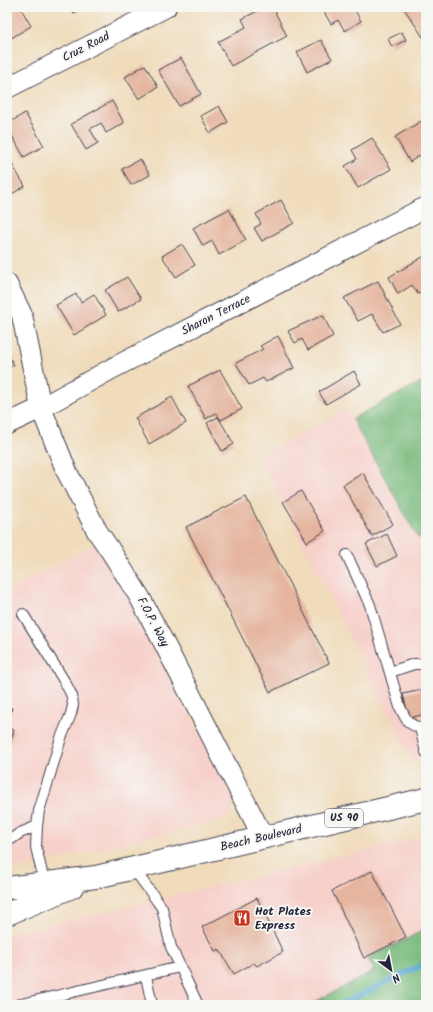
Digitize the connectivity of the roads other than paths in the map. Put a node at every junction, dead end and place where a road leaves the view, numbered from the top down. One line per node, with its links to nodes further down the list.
1 (166, 7): 2 (street, Cruz Road)
2 (7, 88)
3 (426, 207): 5 (street, Sharon Terrace)
4 (7, 284): 5 (street, F.O.P. Way)
5 (41, 408): 6 (street, Sharon Terrace); 15 (street, F.O.P. Way)
6 (7, 424)
7 (347, 555): 10 (lane)
8 (23, 614): 14 (lane)
9 (426, 664): 10 (lane)
10 (390, 672): 11 (lane)
11 (423, 727): 12 (lane)
12 (426, 752)
13 (426, 799): 15 (highway, Beach Boulevard / US 90)
14 (37, 826): 16 (lane); 19 (lane)
15 (263, 837): 17 (highway, Beach Boulevard / US 90)
16 (7, 842)
17 (133, 868): 19 (highway, Beach Boulevard / US 90); 21 (lane)
18 (7, 888): 19 (highway, Beach Boulevard / US 90)
19 (46, 890): 20 (highway, Beach Boulevard / US 90)
20 (7, 914)
21 (180, 968): 22 (lane); 25 (lane)
22 (146, 976): 23 (lane); 24 (lane)
23 (18, 1005)
24 (152, 1005)
25 (198, 1005)

